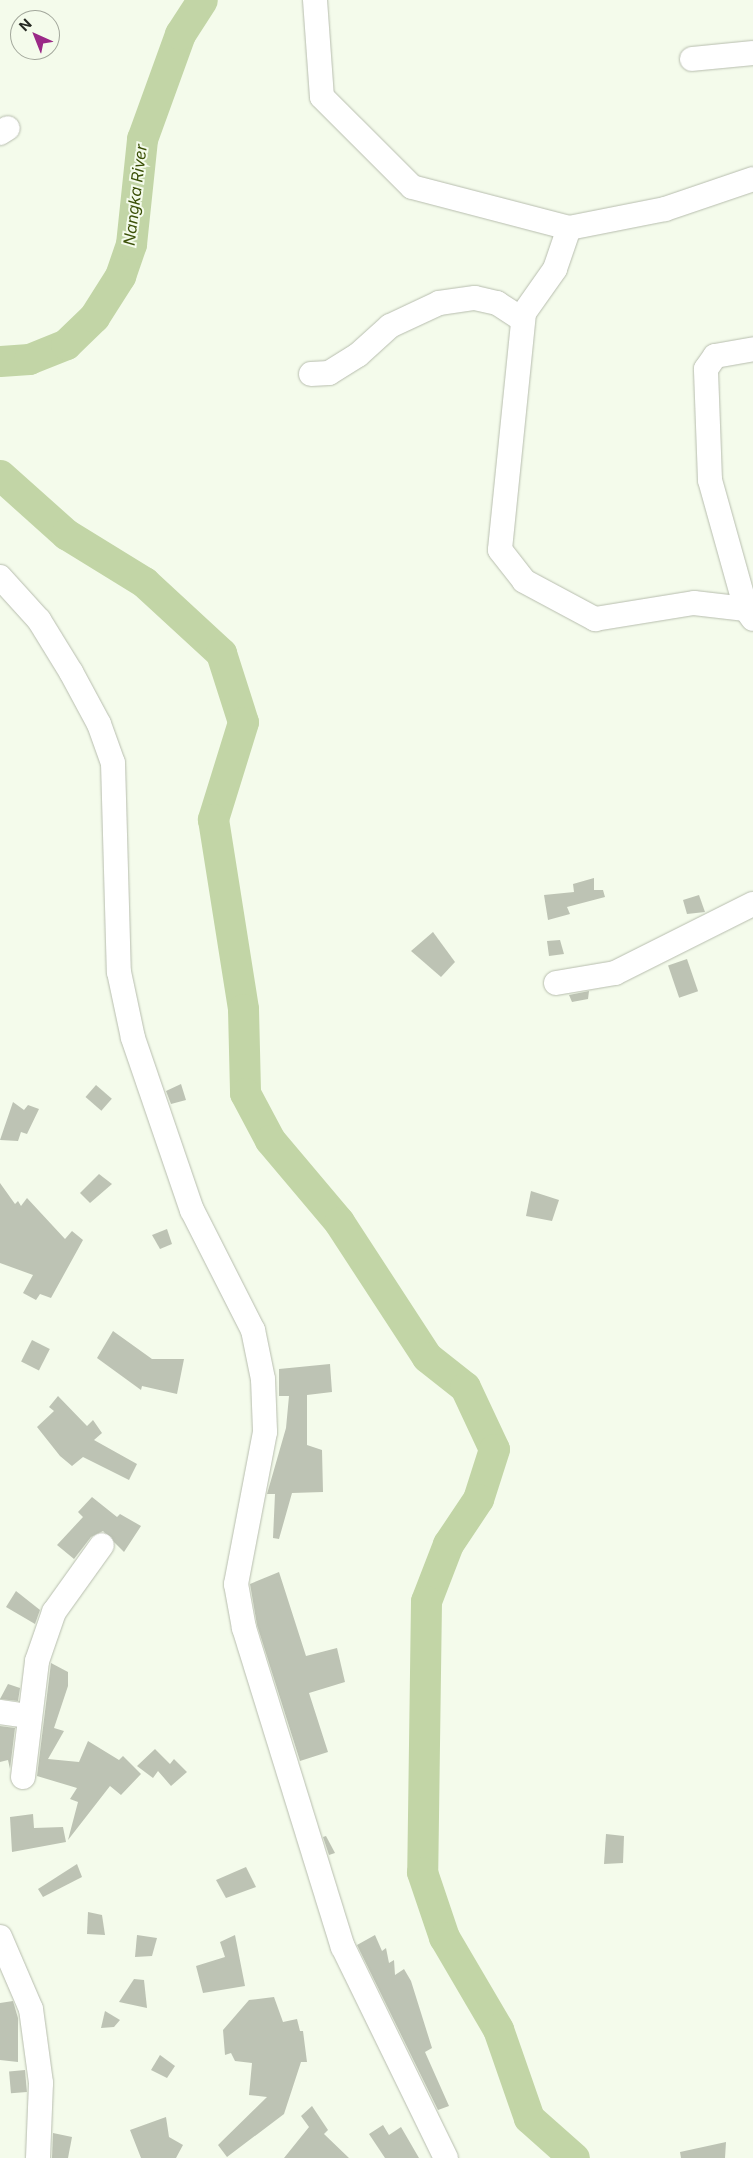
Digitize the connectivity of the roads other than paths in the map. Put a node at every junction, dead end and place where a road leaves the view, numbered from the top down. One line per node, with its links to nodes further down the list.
1 (315, 0): 5 (street)
2 (753, 52): 3 (street)
3 (692, 59)
4 (753, 178): 5 (street)
5 (569, 228): 6 (street)
6 (523, 320): 8 (street); 10 (street)
7 (753, 349): 10 (street)
8 (311, 374)
9 (0, 577): 19 (street)
10 (750, 614)
11 (753, 904): 12 (street)
12 (556, 983)
13 (102, 1544): 15 (street)
14 (0, 1712): 15 (street)
15 (30, 1716): 16 (street)
16 (23, 1777)
17 (0, 1937): 18 (street)
18 (38, 2158)
19 (446, 2158)

